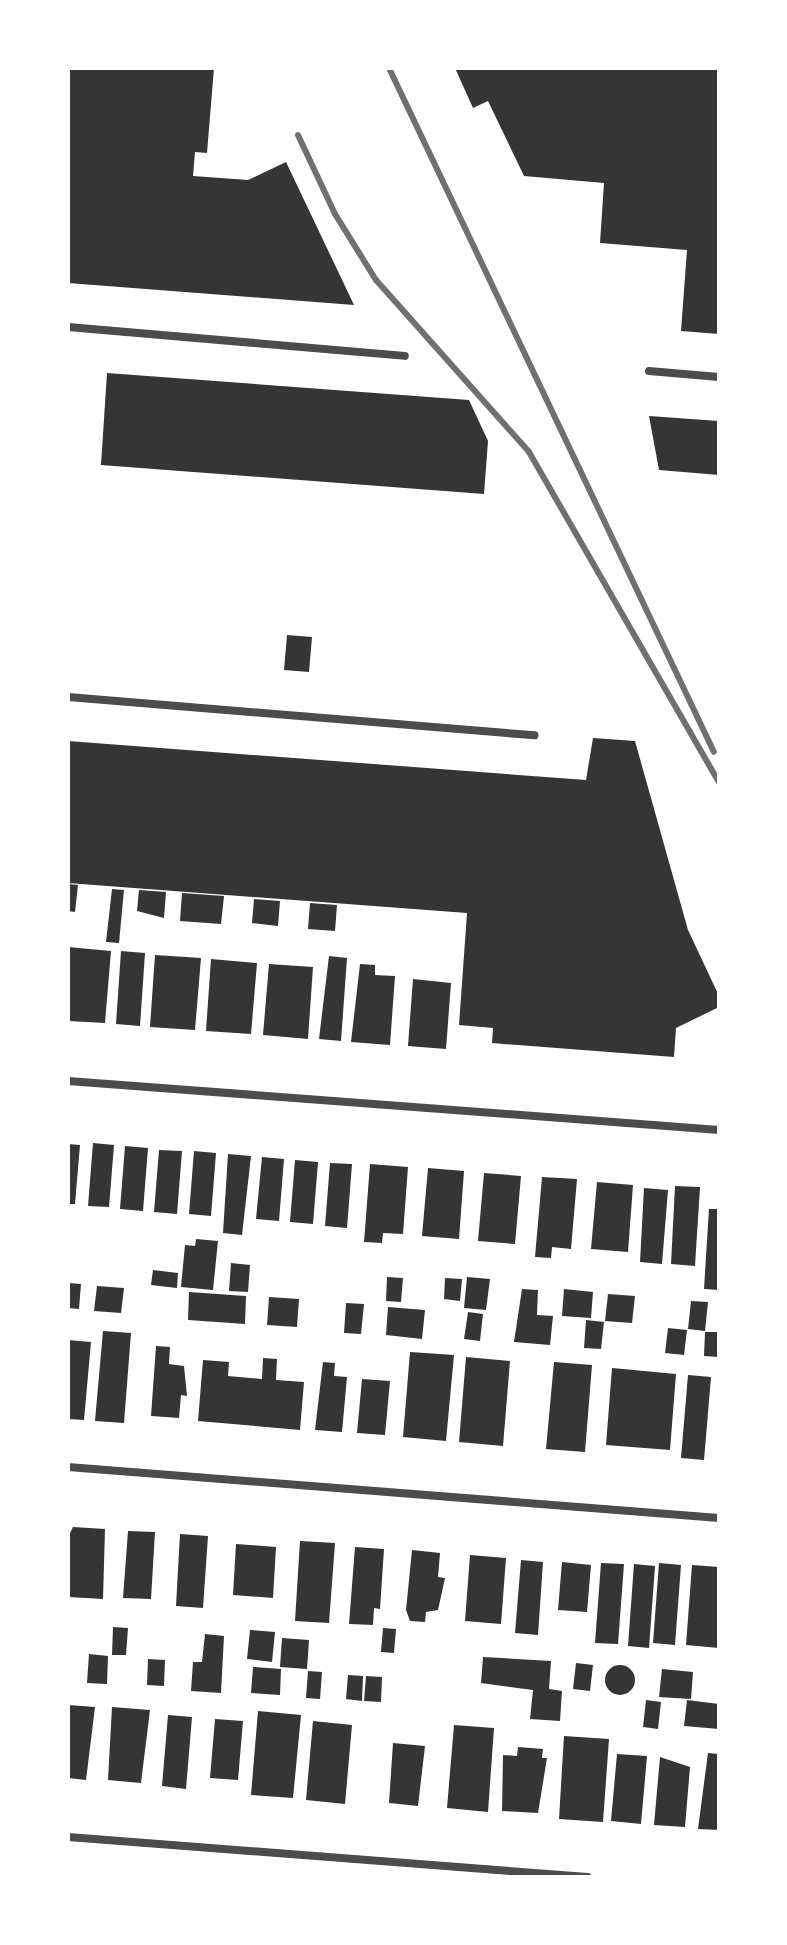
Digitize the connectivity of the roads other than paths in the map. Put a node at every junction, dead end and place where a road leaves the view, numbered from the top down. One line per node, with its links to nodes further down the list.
1 (68, 327): 2 (street)
2 (405, 356)
3 (649, 371): 4 (street)
4 (719, 377)
5 (68, 697): 6 (street)
6 (534, 735)
7 (68, 1081): 8 (street)
8 (719, 1130)
9 (68, 1467): 10 (street)
10 (719, 1518)
11 (68, 1837): 12 (street)
12 (587, 1877)

